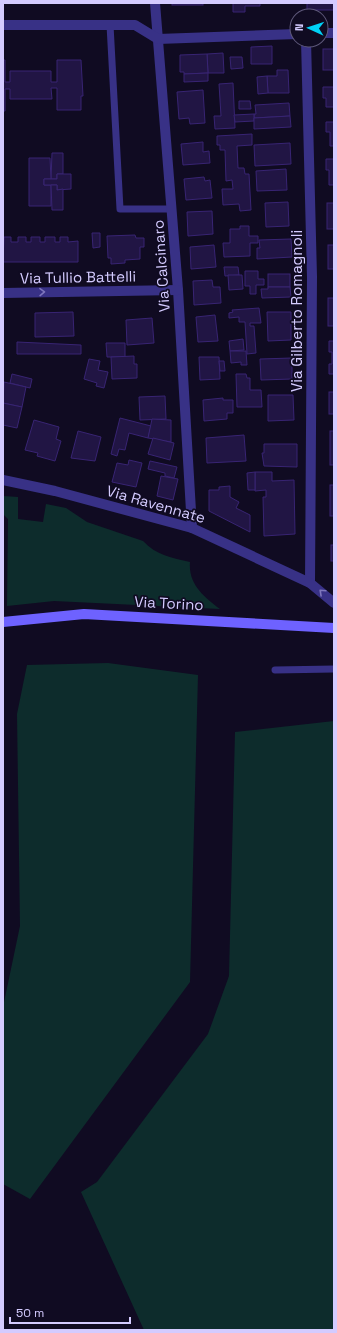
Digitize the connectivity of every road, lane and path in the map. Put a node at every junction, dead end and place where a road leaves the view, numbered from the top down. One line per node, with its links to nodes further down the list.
1 (156, 3): 5 (street, Via Calcinaro)
2 (3, 25): 3 (street)
3 (110, 25): 5 (street); 7 (lane)
4 (289, 34): 5 (street)
5 (158, 39): 7 (street, Via Calcinaro)
6 (306, 48): 12 (street, Via Gilberto Romagnoli)
7 (172, 209): 8 (street, Via Calcinaro)
8 (178, 290): 9 (street, Via Tullio Battelli, one-way to 8); 11 (street, Via Calcinaro)
9 (3, 293)
10 (3, 480): 11 (street, Via Ravennate)
11 (192, 528): 12 (street, Via Ravennate)
12 (310, 583): 13 (street, Via Ravennate, one-way to 12)
13 (334, 603)
14 (3, 622): 15 (main road, Via Torino)
15 (334, 628)
16 (334, 669): 17 (lane)
17 (275, 670)

